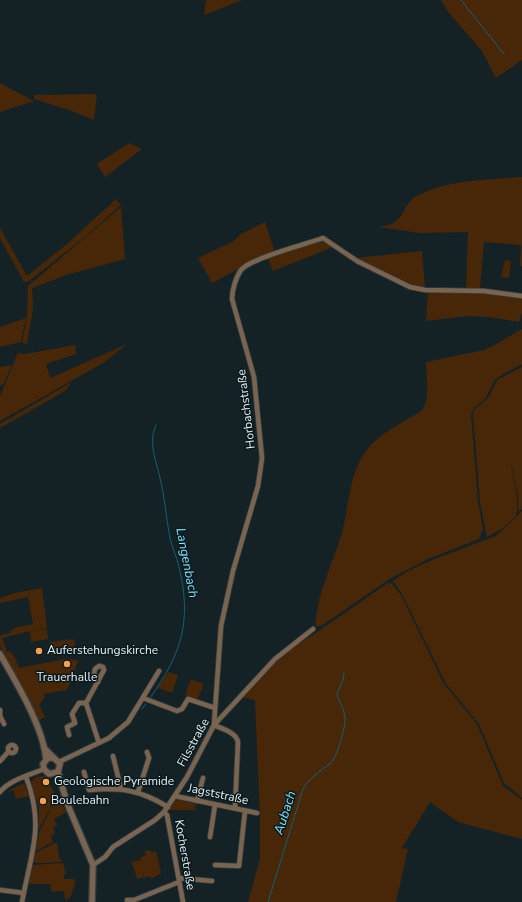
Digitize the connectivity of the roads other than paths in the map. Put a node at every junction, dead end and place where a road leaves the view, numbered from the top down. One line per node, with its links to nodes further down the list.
1 (522, 296): 8 (street, Horbachstraße)
2 (313, 629): 12 (street, Filsstraße)
3 (0, 654): 16 (street)
4 (159, 671): 6 (street)
5 (98, 682): 7 (street)
6 (143, 698): 8 (street); 14 (street)
7 (86, 703): 13 (street); 14 (street)
8 (215, 708): 12 (street, Horbachstraße)
9 (0, 710): 10 (street)
10 (0, 716): 11 (street)
11 (4, 724)
12 (214, 725): 34 (street, Filsstraße); 38 (street)
13 (69, 735)
14 (99, 743): 22 (street)
15 (11, 744): 21 (street)
16 (44, 748): 19 (street); 20 (street)
17 (147, 752): 33 (street)
18 (113, 756): 31 (street)
19 (54, 758): 20 (street); 22 (street)
20 (46, 760): 23 (street)
21 (0, 761)
22 (59, 762): 24 (street)
23 (44, 769): 26 (street); 27 (street)
24 (58, 772): 26 (street); 30 (street)
25 (84, 772): 31 (street)
26 (51, 774): 30 (street)
27 (26, 777): 29 (street); 48 (street)
28 (203, 778): 35 (street)
29 (2, 786): 32 (street)
30 (61, 786): 43 (street)
31 (120, 789): 33 (street)
32 (0, 792)
33 (138, 792): 37 (street)
34 (175, 796): 35 (street, Jagststraße); 37 (street, Filsstraße)
35 (197, 801): 36 (street, Jagststraße)
36 (215, 805): 38 (street, Jagststraße); 42 (street)
37 (168, 807): 40 (street, Filsstraße)
38 (235, 808): 39 (street, Jagststraße)
39 (245, 811): 41 (street, Jagststraße); 44 (street)
40 (164, 812): 43 (street, Filsstraße); 45 (street, Kocherstraße)
41 (257, 813)
42 (210, 837)
43 (93, 865): 51 (street)
44 (215, 865)
45 (179, 880): 46 (street); 49 (street); 52 (street, Kocherstraße)
46 (212, 881)
47 (0, 890): 48 (street)
48 (24, 893): 50 (street)
49 (127, 900)
50 (22, 902)
51 (92, 902)
52 (183, 902)

